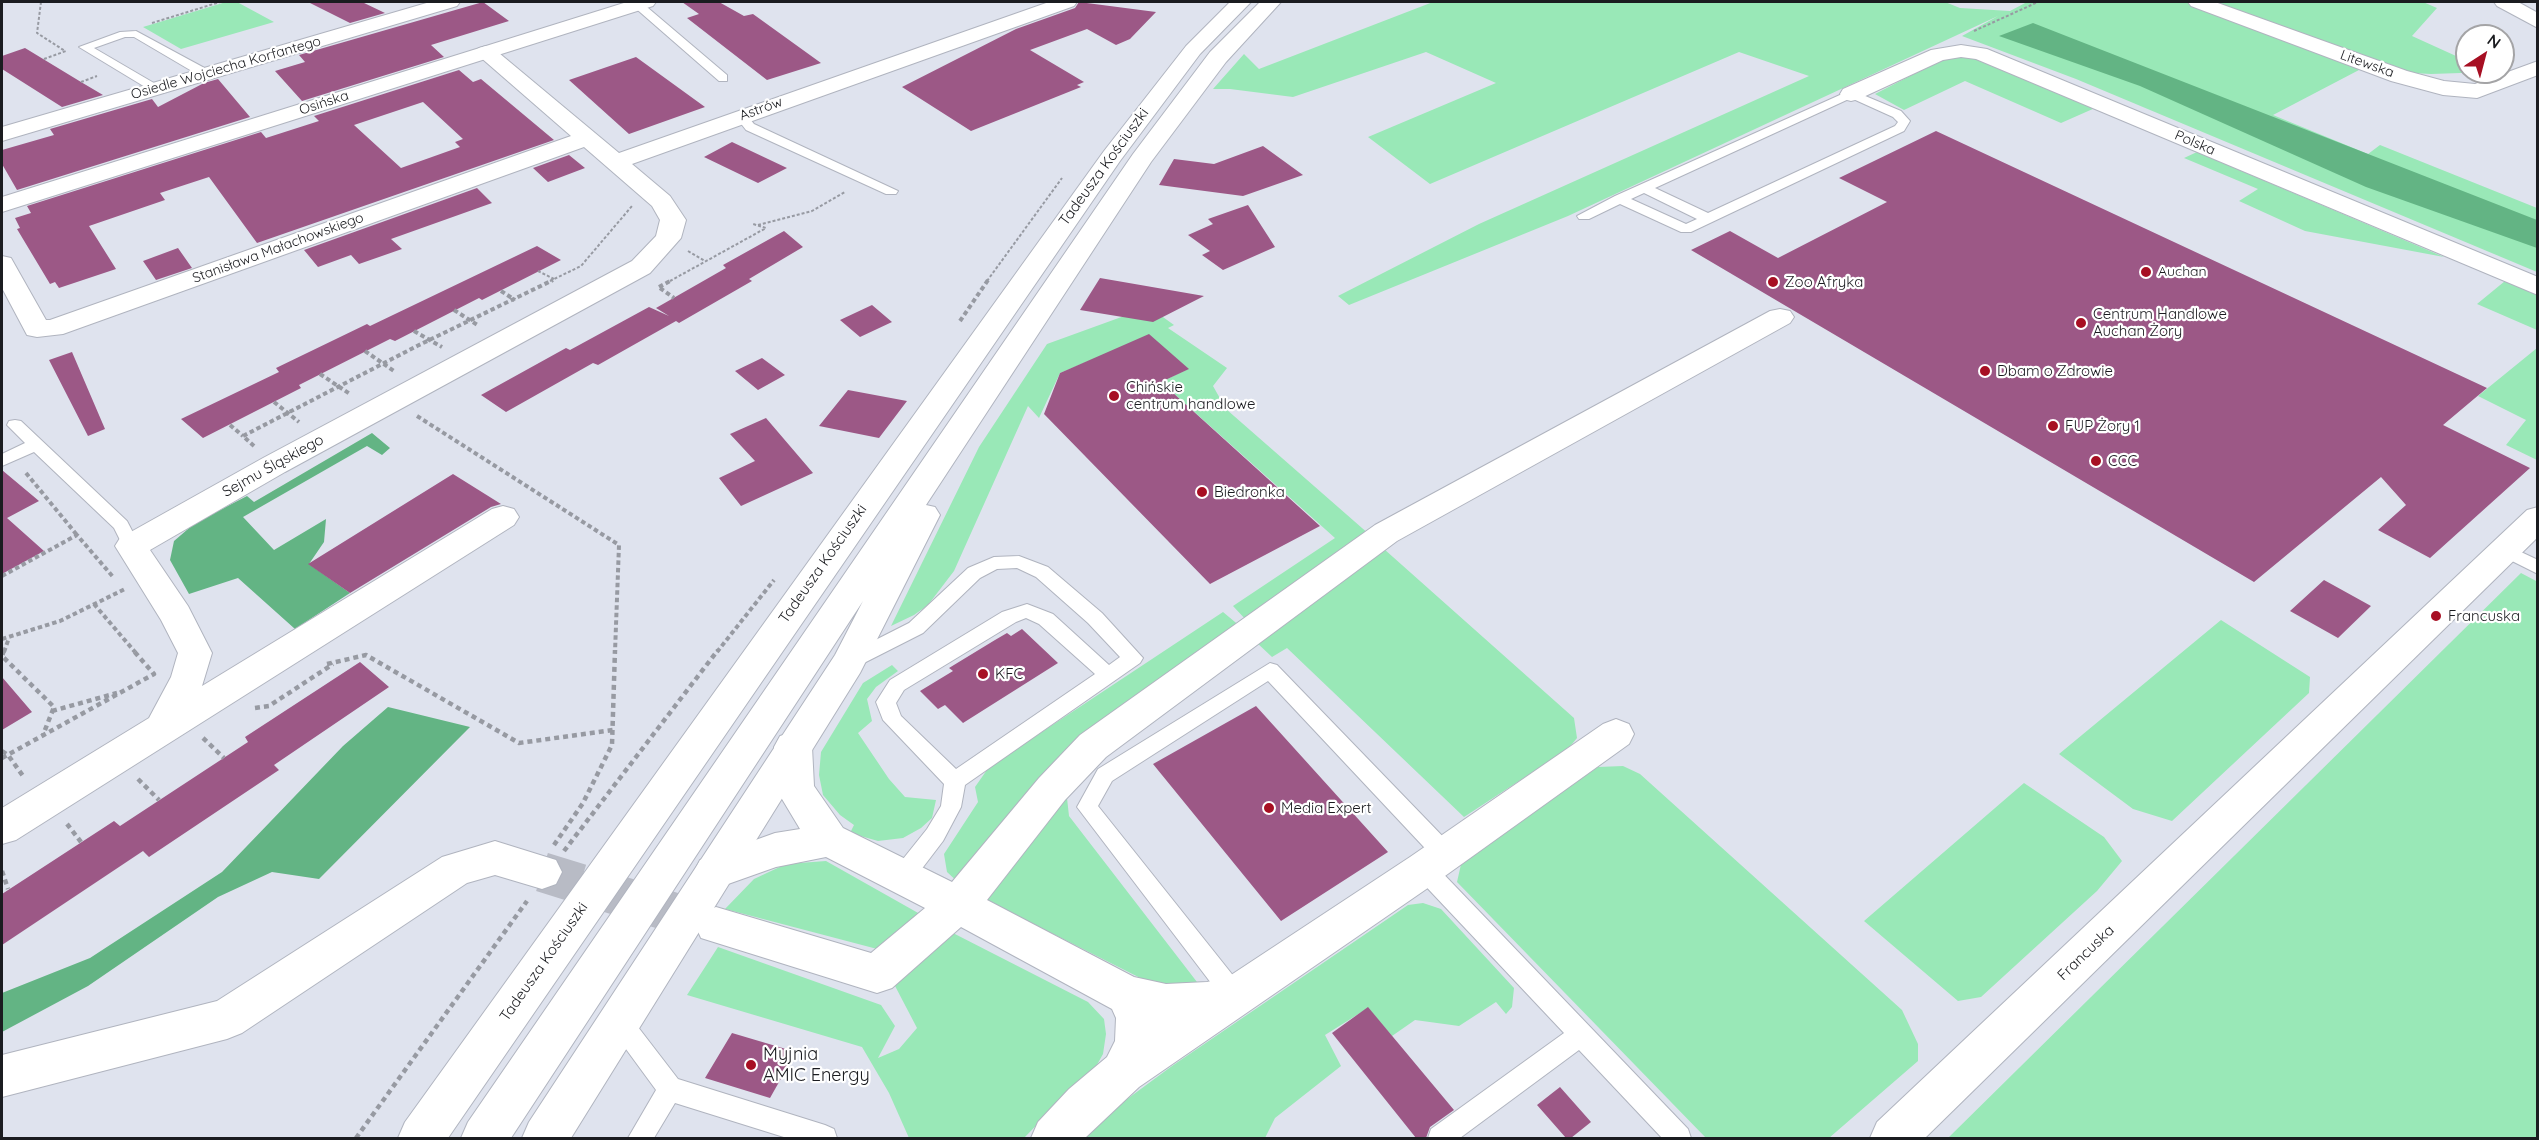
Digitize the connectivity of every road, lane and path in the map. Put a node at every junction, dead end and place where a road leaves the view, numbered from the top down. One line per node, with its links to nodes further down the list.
1 (41, 2): 13 (path)
2 (220, 2): 11 (path)
3 (450, 2): 16 (street, Osiedle Wojciecha Korfantego)
4 (1067, 2): 21 (street, Astrów)
5 (1241, 2): 121 (street, Tadeusza Kościuszki)
6 (1271, 2): 65 (street, Tadeusza Kościuszki)
7 (2198, 2): 14 (street, Litewska)
8 (2504, 2): 10 (street)
9 (641, 3): 12 (street, Osińska); 17 (lane)
10 (2538, 22)
11 (147, 24)
12 (486, 52): 23 (street); 30 (street, Osińska)
13 (44, 59)
14 (2538, 67)
15 (94, 68): 18 (path)
16 (206, 74): 19 (street, Osiedle Wojciecha Korfantego); 19 (lane)
17 (723, 78)
18 (81, 82)
19 (155, 89): 22 (street, Osiedle Wojciecha Korfantego)
20 (1851, 94): 26 (lane); 32 (lane); 41 (street, Polska)
21 (741, 116): 24 (street, Astrów); 27 (lane)
22 (2, 134)
23 (587, 138): 24 (street); 36 (street, Stanisława Małachowskiego)
24 (615, 162): 57 (street, Sejmu Śląskiego)
25 (851, 188): 33 (path)
26 (1644, 188): 29 (lane); 32 (lane)
27 (891, 191)
28 (637, 199): 38 (path)
29 (1620, 199): 31 (lane); 32 (lane)
30 (2, 205)
31 (1584, 216)
32 (1709, 219)
33 (757, 225)
34 (682, 248): 35 (path)
35 (706, 262)
36 (2, 264)
37 (538, 272): 38 (path)
38 (554, 280): 40 (path); 44 (path)
39 (651, 282): 43 (path)
40 (560, 283)
41 (2538, 287)
42 (501, 291): 44 (path)
43 (674, 298)
44 (514, 299): 45 (path); 48 (path)
45 (519, 303)
46 (454, 310): 48 (path)
47 (1780, 317): 111 (street)
48 (470, 321): 49 (path); 51 (path)
49 (482, 329)
50 (414, 331): 51 (path)
51 (430, 340): 52 (path); 54 (path)
52 (444, 349)
53 (365, 351): 54 (path)
54 (383, 364): 56 (path); 57 (path)
55 (320, 374): 56 (path)
56 (339, 386): 58 (path); 60 (path)
57 (396, 387): 68 (street, Sejmu Śląskiego); 88 (path)
58 (354, 397)
59 (274, 402): 60 (path)
60 (288, 413): 63 (path); 64 (path)
61 (15, 425): 66 (lane)
62 (230, 425): 64 (path)
63 (303, 425)
64 (243, 436): 68 (path)
65 (951, 442): 82 (street); 122 (street, Tadeusza Kościuszki)
66 (35, 445): 67 (lane); 73 (lane)
67 (2, 461)
68 (274, 465): 73 (street, Sejmu Śląskiego)
69 (24, 471): 72 (path)
70 (503, 517): 87 (street)
71 (2538, 518): 74 (street, Francuska)
72 (77, 535): 76 (path); 78 (path)
73 (131, 546): 77 (street)
74 (2504, 550): 75 (lane); 129 (street, Francuska)
75 (2538, 568)
76 (2, 576)
77 (152, 576): 78 (path); 87 (street)
78 (124, 589): 79 (path)
79 (94, 604): 80 (path); 85 (path)
80 (9, 637): 81 (path); 86 (path)
81 (2, 639)
82 (848, 663): 84 (lane); 92 (street)
83 (321, 665): 88 (path)
84 (1108, 675): 99 (lane); 99 (lane)
85 (123, 691): 86 (path); 90 (path)
86 (52, 711): 90 (path)
87 (162, 728): 102 (street)
88 (613, 730): 109 (path)
89 (1616, 735): 105 (street)
90 (42, 736): 94 (path)
91 (202, 738): 96 (path)
92 (793, 747): 103 (street); 107 (street)
93 (2, 751): 94 (path)
94 (8, 755): 95 (path); 97 (path)
95 (2, 758)
96 (224, 758)
97 (23, 776)
98 (138, 778): 100 (path)
99 (955, 781): 108 (lane)
100 (159, 800)
101 (66, 824): 104 (path)
102 (2, 828)
103 (829, 840): 107 (street); 108 (street)
104 (81, 842)
105 (1435, 861): 114 (street); 114 (lane); 116 (lane)
106 (2, 872): 110 (path)
107 (714, 872): 115 (street)
108 (903, 876): 111 (street)
109 (535, 881): 118 (street); 120 (path)
110 (8, 890)
111 (958, 905): 112 (street); 113 (street)
112 (716, 925)
113 (1127, 995): 114 (street); 117 (street)
114 (1235, 996): 117 (street)
115 (620, 1022): 119 (lane); 123 (street)
116 (1581, 1035): 127 (lane); 128 (lane)
117 (1123, 1072): 126 (street)
118 (2, 1076)
119 (670, 1089): 124 (lane); 125 (lane)
120 (356, 1138)
121 (421, 1138)
122 (484, 1138)
123 (545, 1138)
124 (640, 1138)
125 (825, 1138)
126 (1054, 1138)
127 (1440, 1138)
128 (1679, 1138)
129 (1893, 1138)

